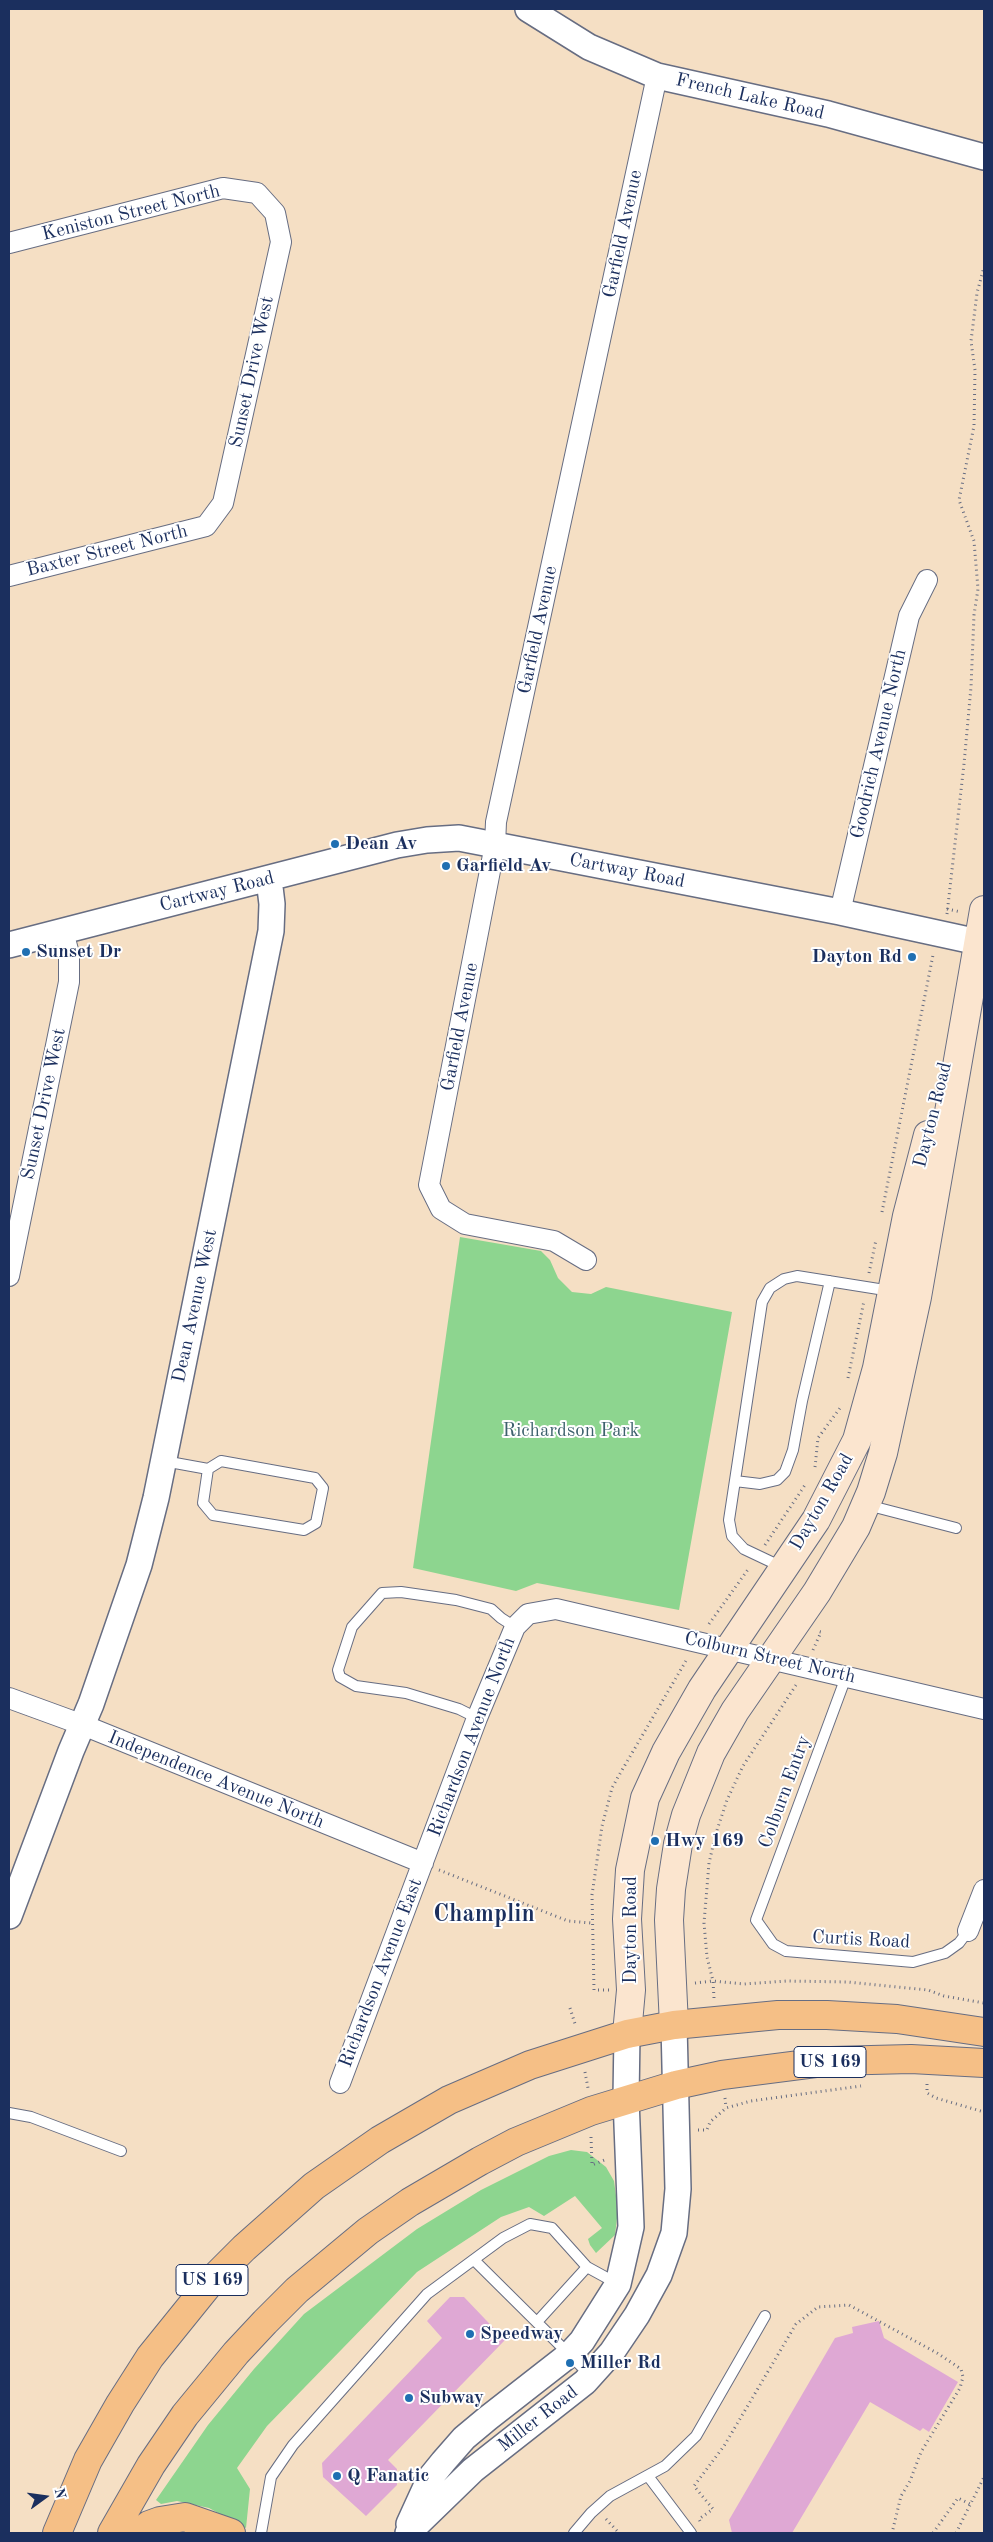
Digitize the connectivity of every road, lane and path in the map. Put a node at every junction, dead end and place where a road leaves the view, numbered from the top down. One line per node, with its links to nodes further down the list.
1 (528, 9): 2 (street, French Lake Road)
2 (657, 76): 3 (street, French Lake Road); 10 (street, Garfield Avenue)
3 (984, 157)
4 (275, 213): 5 (street, Keniston Street North); 7 (street, Sunset Drive West)
5 (9, 243)
6 (984, 267): 12 (path)
7 (206, 526): 8 (street, Baxter Street North)
8 (9, 576)
9 (928, 580): 14 (street, Goodrich Avenue North)
10 (495, 845): 11 (street, Cartway Road); 14 (street, Cartway Road); 18 (street, Garfield Avenue)
11 (269, 879): 15 (street, Cartway Road); 22 (street, Dean Avenue West)
12 (947, 909)
13 (984, 910): 16 (main road, Dayton Road)
14 (840, 912): 16 (street, Cartway Road)
15 (63, 931): 17 (street, Cartway Road); 19 (street, Sunset Drive West)
16 (981, 942): 21 (main road, Dayton Road)
17 (9, 945)
18 (586, 1260)
19 (9, 1276)
20 (830, 1282): 21 (lane); 24 (lane); 24 (lane)
21 (905, 1294): 25 (main road, Dayton Road); 27 (main road, Dayton Road)
22 (163, 1461): 23 (lane); 38 (street, Dean Avenue West)
23 (208, 1469): 23 (lane)
24 (735, 1481): 27 (lane)
25 (866, 1504): 26 (lane); 31 (main road, Dayton Road)
26 (956, 1528)
27 (784, 1568): 30 (main road, Dayton Road)
28 (556, 1609): 29 (street, Richardson Avenue North); 30 (street, Colburn Street North)
29 (515, 1626): 37 (street, Richardson Avenue North); 37 (lane)
30 (727, 1649): 31 (street, Colburn Street North); 49 (main road, Dayton Road)
31 (772, 1659): 33 (street, Colburn Street North); 47 (main road, Dayton Road)
32 (684, 1664): 43 (path)
33 (806, 1666): 34 (street, Colburn Street North); 46 (path)
34 (846, 1676): 36 (street, Colburn Street North); 42 (lane, Colburn Entry)
35 (9, 1698): 38 (street, Independence Avenue North)
36 (984, 1709)
37 (476, 1718): 39 (street, Richardson Avenue North)
38 (83, 1725): 39 (street, Independence Avenue North); 41 (street, Dean Avenue West)
39 (423, 1863): 43 (path); 52 (street, Richardson Avenue East)
40 (984, 1890): 44 (street)
41 (9, 1916)
42 (756, 1920): 44 (lane, Curtis Road)
43 (591, 1923): 45 (path)
44 (968, 1932)
45 (594, 1990)
46 (984, 2003)
47 (674, 2025): 48 (highway, US 169); 49 (highway, US 169); 53 (street, Miller Road)
48 (984, 2032)
49 (627, 2034): 55 (street, Miller Road); 70 (highway, US 169)
50 (984, 2063): 53 (highway, US 169)
51 (919, 2082): 56 (path)
52 (340, 2083)
53 (676, 2084): 55 (highway, US 169); 66 (street, Miller Road)
54 (866, 2085): 58 (path)
55 (626, 2099): 62 (street, Miller Road); 74 (highway, US 169)
56 (984, 2112)
57 (9, 2113): 59 (lane)
58 (707, 2130)
59 (121, 2151)
60 (474, 2260): 61 (lane); 64 (lane); 77 (lane)
61 (587, 2267): 62 (lane); 64 (lane)
62 (618, 2284): 65 (street, Miller Road)
63 (764, 2316): 67 (lane)
64 (537, 2322): 65 (lane)
65 (570, 2354): 66 (lane); 78 (street, Miller Road)
66 (590, 2376): 78 (street, Miller Road)
67 (648, 2476): 79 (lane); 80 (lane)
68 (984, 2477): 69 (path)
69 (970, 2504): 82 (path); 83 (path)
70 (67, 2506): 72 (highway); 73 (highway, US 169)
71 (702, 2526): 81 (path)
72 (46, 2533)
73 (57, 2533)
74 (112, 2533)
75 (138, 2533): 76 (highway)
76 (231, 2533)
77 (261, 2533)
78 (406, 2533)
79 (574, 2533)
80 (691, 2533)
81 (892, 2533)
82 (933, 2533)
83 (956, 2533)

